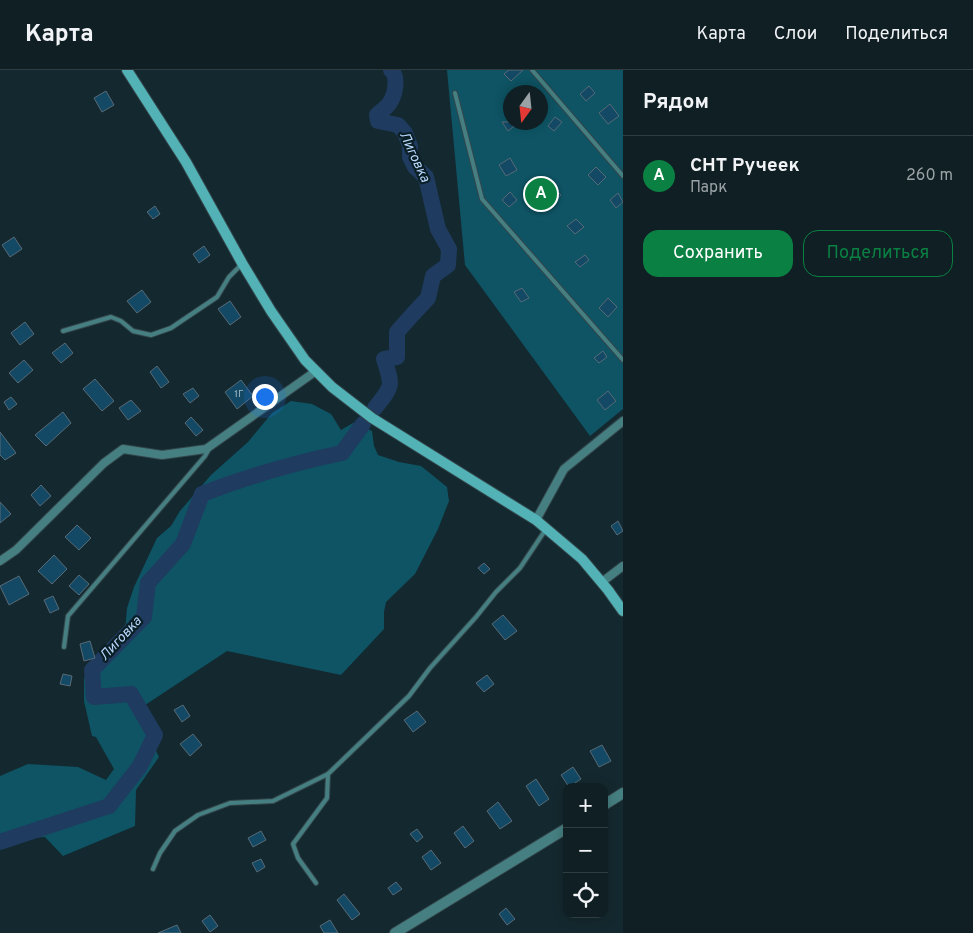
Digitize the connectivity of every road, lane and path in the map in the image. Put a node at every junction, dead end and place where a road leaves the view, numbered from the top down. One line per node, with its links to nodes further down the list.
1 (128, 70): 5 (main road)
2 (532, 70): 4 (lane)
3 (455, 93): 7 (lane)
4 (623, 176)
5 (242, 264): 6 (lane); 8 (main road)
6 (63, 331)
7 (623, 360)
8 (316, 371): 10 (street); 11 (main road)
9 (623, 421): 11 (street)
10 (211, 445): 13 (street); 17 (lane)
11 (536, 520): 12 (main road)
12 (546, 529): 15 (main road); 18 (lane)
13 (1, 560)
14 (623, 566): 15 (street)
15 (602, 582): 16 (main road)
16 (623, 612)
17 (64, 648)
18 (328, 774): 22 (lane); 23 (lane)
19 (623, 793): 20 (street)
20 (608, 802)
21 (563, 830): 24 (street)
22 (153, 869)
23 (316, 883)
24 (395, 933)

